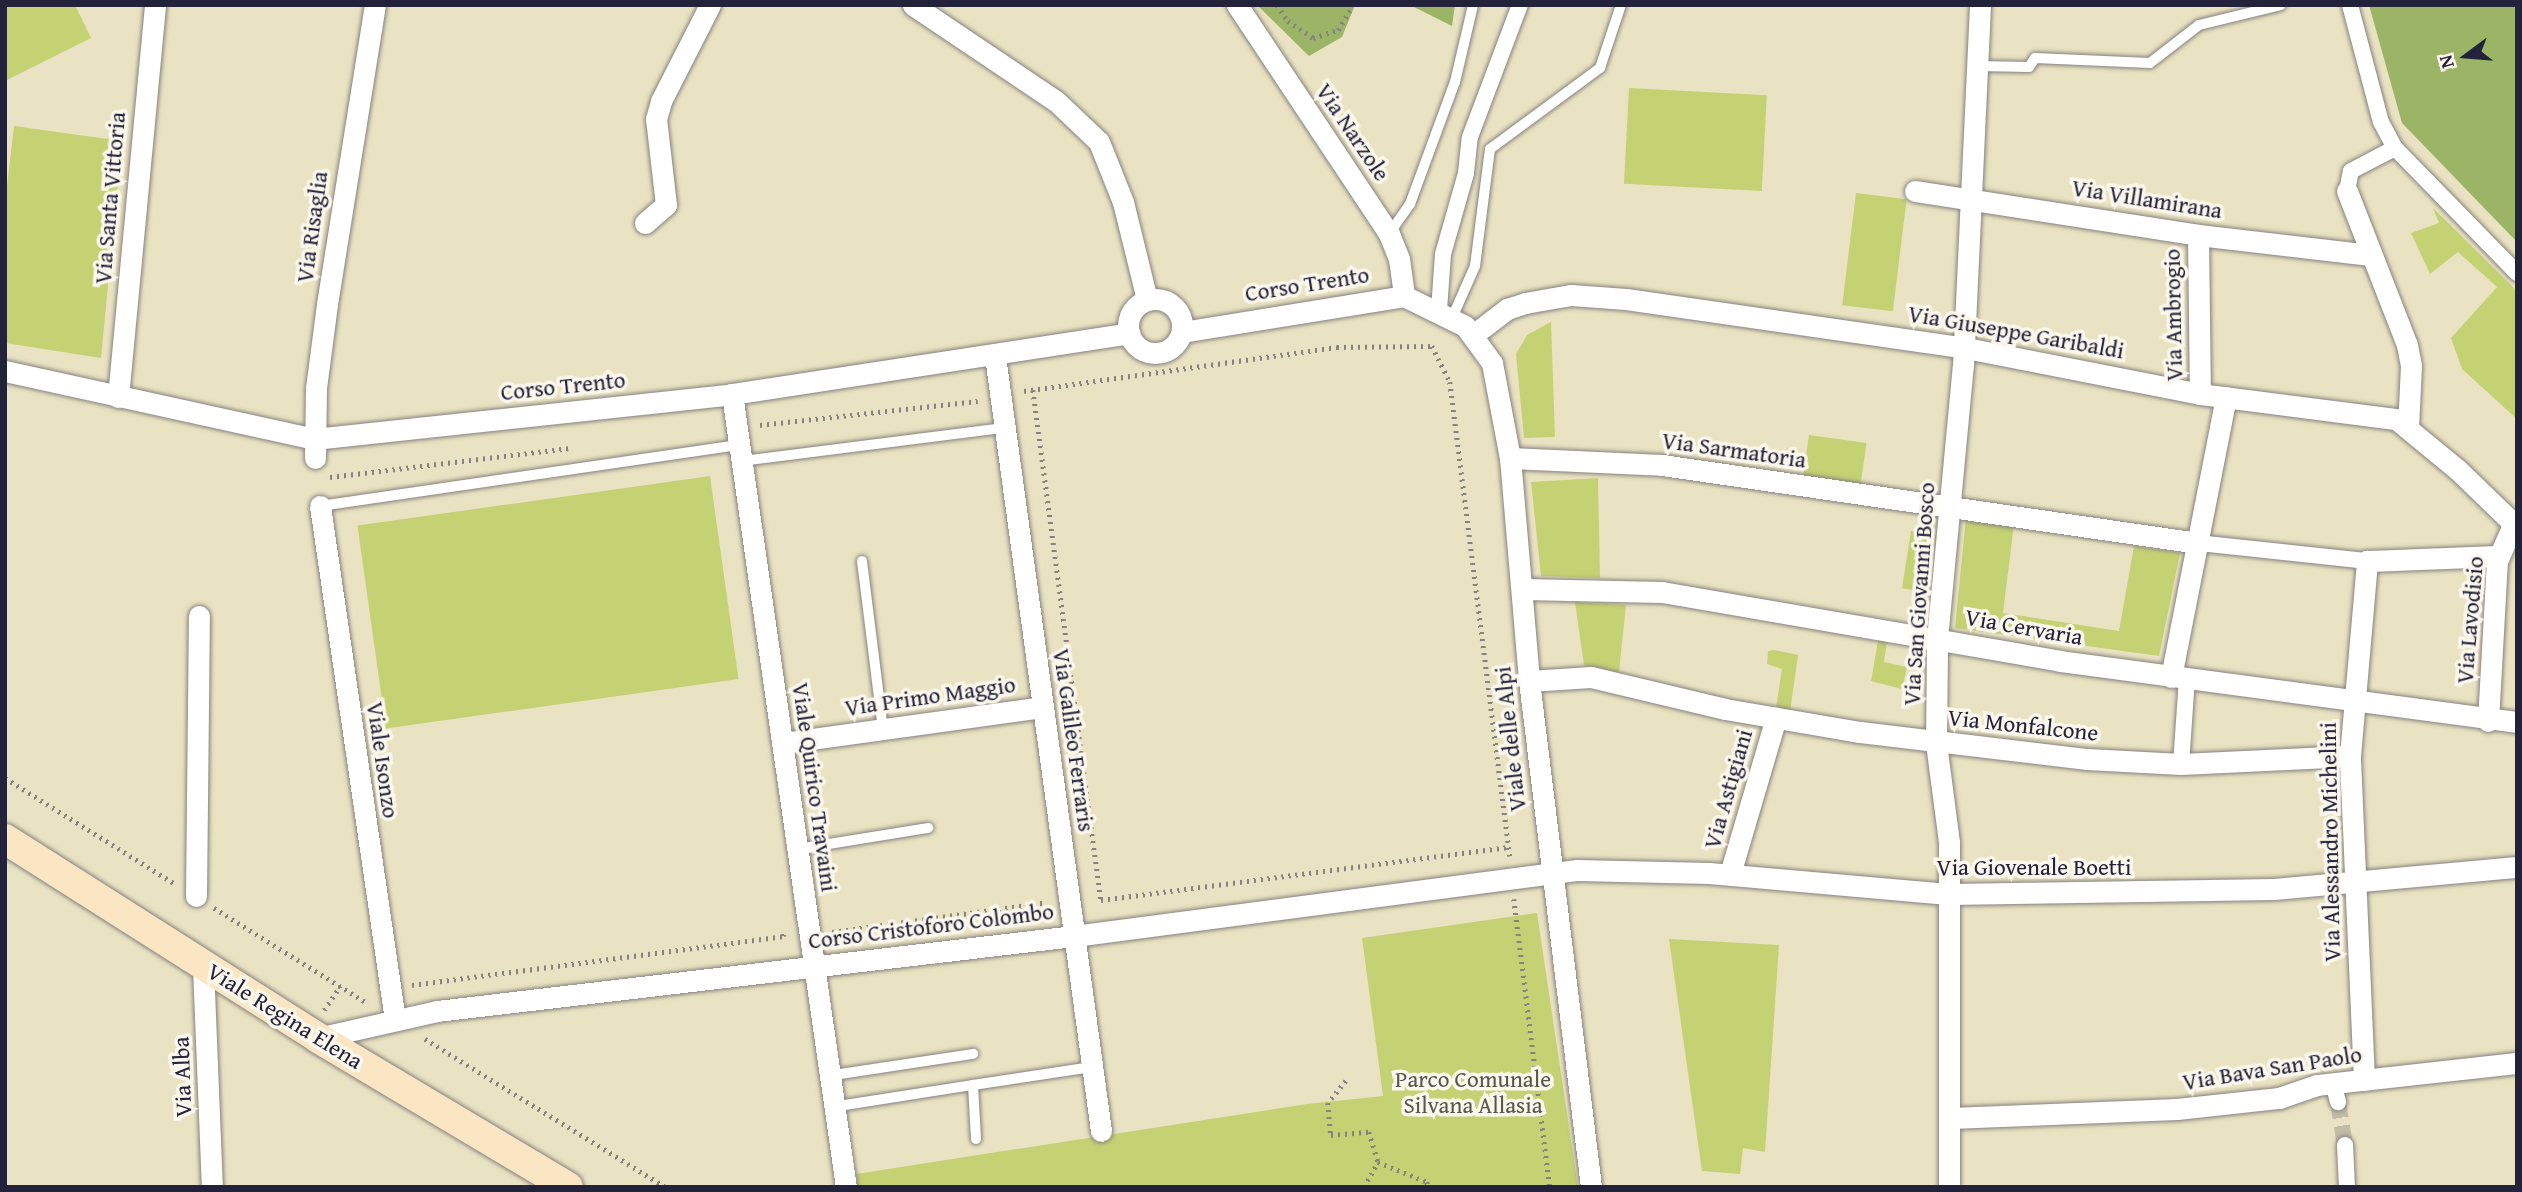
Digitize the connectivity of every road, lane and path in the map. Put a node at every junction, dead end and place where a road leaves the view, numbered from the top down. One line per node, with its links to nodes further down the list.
1 (155, 5): 36 (street, Via Santa Vittoria)
2 (376, 5): 43 (street, Via Risaglia)
3 (710, 5): 19 (street)
4 (913, 5): 25 (street)
5 (1237, 5): 20 (street, Via Narzole)
6 (1277, 5): 7 (path)
7 (1353, 5)
8 (1473, 5): 20 (lane)
9 (1520, 5): 26 (street)
10 (1620, 5): 26 (lane)
11 (1980, 5): 14 (street, Via San Giovanni Bosco)
12 (2281, 5): 14 (lane)
13 (2350, 5): 15 (street)
14 (1976, 66): 18 (street, Via San Giovanni Bosco)
15 (2395, 148): 17 (street); 23 (street)
16 (1915, 191): 18 (street, Via Villamirana)
17 (2347, 191): 22 (street)
18 (1971, 199): 21 (street, Via Villamirana); 30 (street, Via San Giovanni Bosco)
19 (645, 223)
20 (1389, 234): 24 (street, Via Narzole)
21 (2199, 235): 22 (street, Via Villamirana); 35 (street, Via Ambrogio)
22 (2371, 255): 40 (street)
23 (2517, 273)
24 (1404, 296): 26 (street); 27 (street, Corso Trento)
25 (1147, 300): 27 (street); 28 (street)
26 (1446, 314): 29 (street, Viale delle Alpi)
27 (1182, 332): 28 (street)
28 (1129, 333): 31 (street, Corso Trento)
29 (1473, 335): 30 (street, Via Giuseppe Garibaldi); 44 (street, Viale delle Alpi)
30 (1961, 348): 35 (street, Via Giuseppe Garibaldi); 46 (street, Via San Giovanni Bosco)
31 (996, 356): 34 (street, Corso Trento); 38 (street, Via Galileo Ferraris)
32 (5, 371): 36 (street, Corso Trento)
33 (1032, 390): 38 (path); 70 (path); 77 (path)
34 (732, 394): 41 (street, Viale Quirico Travaini); 43 (street, Corso Trento)
35 (2200, 394): 37 (street, Via Giuseppe Garibaldi)
36 (118, 397): 43 (street, Corso Trento)
37 (2226, 397): 40 (street, Via Giuseppe Garibaldi); 48 (street)
38 (1001, 399): 39 (street, Via Galileo Ferraris); 41 (path)
39 (1005, 428): 41 (lane); 58 (street, Via Galileo Ferraris)
40 (2408, 428): 47 (street, Via Giuseppe Garibaldi)
41 (739, 445): 45 (lane); 63 (street, Viale Quirico Travaini)
42 (574, 448): 43 (path)
43 (315, 458)
44 (1510, 458): 46 (street, Via Sarmatoria); 52 (street, Viale delle Alpi)
45 (320, 506): 85 (street, Viale Isonzo)
46 (1950, 507): 48 (street, Via Sarmatoria); 54 (street, Via San Giovanni Bosco)
47 (2514, 518): 49 (street, Via Lavodisio)
48 (2198, 544): 51 (street); 55 (street)
49 (2499, 556): 51 (street); 60 (street, Via Lavodisio)
50 (862, 561): 62 (lane)
51 (2367, 561): 57 (street, Via Alessandro Michelini)
52 (1523, 589): 54 (street, Via Cervaria); 56 (street, Viale delle Alpi)
53 (199, 616): 79 (street)
54 (1937, 639): 55 (street, Via Cervaria); 64 (street, Via San Giovanni Bosco)
55 (2179, 678): 57 (street, Via Cervaria); 66 (street)
56 (1529, 681): 59 (street, Via Monfalcone); 73 (street, Viale delle Alpi)
57 (2354, 703): 60 (street, Via Cervaria); 65 (street, Via Alessandro Michelini)
58 (1043, 707): 62 (street, Via Primo Maggio); 80 (street, Via Galileo Ferraris)
59 (1776, 718): 64 (street, Via Monfalcone); 74 (street, Via Astigiani)
60 (2488, 721): 61 (street, Via Cervaria)
61 (2517, 723)
62 (883, 729): 63 (street, Via Primo Maggio)
63 (783, 743): 71 (street, Viale Quirico Travaini)
64 (1936, 743): 66 (street, Via Monfalcone); 78 (street, Via San Giovanni Bosco)
65 (2350, 756): 66 (street, Via Monfalcone); 76 (street, Via Alessandro Michelini)
66 (2181, 764)
67 (5, 778): 79 (path)
68 (928, 828): 71 (lane)
69 (5, 839): 83 (main road, Viale Regina Elena)
70 (1509, 846): 75 (path); 77 (path)
71 (798, 849): 81 (street, Viale Quirico Travaini)
72 (2517, 867): 76 (street, Via Giovenale Boetti)
73 (1551, 873): 74 (street, Via Giovenale Boetti); 75 (street, Corso Cristoforo Colombo); 109 (street, Viale delle Alpi)
74 (1730, 874): 78 (street, Via Giovenale Boetti)
75 (1513, 878): 82 (street, Corso Cristoforo Colombo); 108 (path)
76 (2354, 885): 78 (street, Via Giovenale Boetti); 93 (street, Via Alessandro Michelini)
77 (1100, 891): 80 (path)
78 (1948, 894): 97 (street, Via San Giovanni Bosco)
79 (196, 896): 86 (path)
80 (1069, 898): 81 (path); 82 (street, Via Galileo Ferraris)
81 (807, 917): 84 (street, Viale Quirico Travaini); 85 (path)
82 (1074, 936): 84 (street, Corso Cristoforo Colombo); 91 (street, Via Galileo Ferraris)
83 (203, 966): 88 (main road, Viale Regina Elena); 102 (street, Via Alba)
84 (811, 966): 87 (street, Corso Cristoforo Colombo); 92 (street, Viale Quirico Travaini)
85 (390, 988): 86 (path); 87 (street, Viale Isonzo)
86 (358, 998): 87 (path)
87 (395, 1020): 88 (street, Corso Cristoforo Colombo); 104 (path)
88 (318, 1038): 103 (main road, Viale Regina Elena)
89 (973, 1054): 92 (lane)
90 (2517, 1063): 93 (street, Via Bava San Paolo)
91 (1092, 1067): 95 (lane); 98 (street, Via Galileo Ferraris)
92 (827, 1076): 96 (street, Viale Quirico Travaini)
93 (2364, 1080): 97 (street, Via Bava San Paolo)
94 (1346, 1081): 101 (path)
95 (973, 1085): 96 (lane); 99 (lane)
96 (832, 1107): 105 (street, Viale Quirico Travaini)
97 (1951, 1118): 110 (street, Via San Giovanni Bosco)
98 (1101, 1131)
99 (976, 1139)
100 (2345, 1145): 111 (street)
101 (1378, 1162): 106 (path); 107 (path)
102 (212, 1187)
103 (568, 1187)
104 (666, 1187)
105 (846, 1187)
106 (1364, 1187)
107 (1428, 1187)
108 (1550, 1187)
109 (1591, 1187)
110 (1950, 1187)
111 (2347, 1187)

